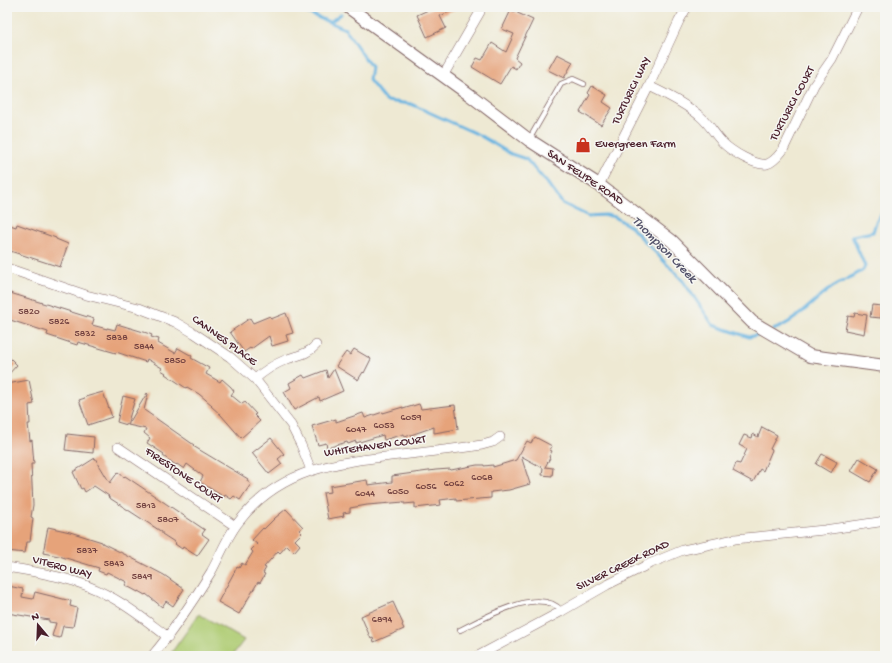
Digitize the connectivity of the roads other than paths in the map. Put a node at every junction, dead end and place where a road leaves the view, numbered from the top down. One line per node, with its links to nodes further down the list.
1 (348, 7): 5 (street, SAN FELIPE ROAD)
2 (687, 7): 7 (street, TURTURICI WAY)
3 (858, 7): 7 (street, TURTURICI COURT)
4 (480, 12): 5 (street)
5 (443, 76): 8 (street, SAN FELIPE ROAD)
6 (584, 84): 8 (lane)
7 (649, 86): 9 (street, TURTURICI WAY)
8 (529, 140): 9 (street, SAN FELIPE ROAD)
9 (599, 185): 12 (street, SAN FELIPE ROAD)
10 (7, 268): 13 (street, CANNES PLACE)
11 (316, 345): 13 (street)
12 (885, 366)
13 (255, 379): 16 (street, CANNES PLACE)
14 (500, 437): 16 (street, WHITEHAVEN COURT)
15 (118, 447): 18 (street, FIRESTONE COURT)
16 (311, 470): 18 (street, WHITEHAVEN COURT)
17 (885, 520): 20 (street, SILVER CREEK ROAD)
18 (235, 526): 22 (street, WHITEHAVEN COURT)
19 (7, 567): 22 (street, VITERO WAY)
20 (562, 611): 21 (lane); 24 (street, SILVER CREEK ROAD)
21 (460, 630)
22 (168, 637): 23 (street, WHITEHAVEN COURT)
23 (152, 656)
24 (478, 656)

